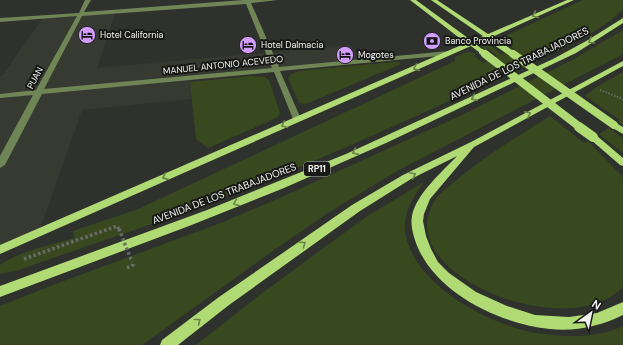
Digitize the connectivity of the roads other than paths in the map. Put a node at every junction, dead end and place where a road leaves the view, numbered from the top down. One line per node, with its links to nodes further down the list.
1 (88, 0): 7 (street, PUAN)
2 (275, 0): 6 (street)
3 (413, 0): 11 (main road)
4 (434, 0): 10 (main road)
5 (571, 0): 10 (main road, one-way to 10)
6 (247, 1): 7 (street); 14 (street)
7 (81, 14): 8 (street); 15 (street, PUAN)
8 (0, 20)
9 (623, 20): 23 (main road, AVENIDA DE LOS TRABAJADORES / RP11, one-way to 23)
10 (487, 36): 11 (main road); 18 (main road, bridge)
11 (470, 43): 12 (main road); 20 (main road, bridge)
12 (449, 53): 14 (street, MANUEL ANTONIO ACEVEDO); 17 (main road, one-way to 17)
13 (623, 63): 19 (main road, one-way to 13)
14 (276, 70): 15 (street, MANUEL ANTONIO ACEVEDO); 17 (street)
15 (38, 92): 16 (street, MANUEL ANTONIO ACEVEDO); 21 (street, PUAN)
16 (0, 96)
17 (297, 119): 22 (main road, one-way to 22)
18 (623, 131)
19 (474, 144): 24 (main road); 25 (main road, one-way to 19)
20 (623, 163)
21 (0, 165)
22 (0, 250)
23 (0, 292)
24 (623, 308)
25 (167, 345)

